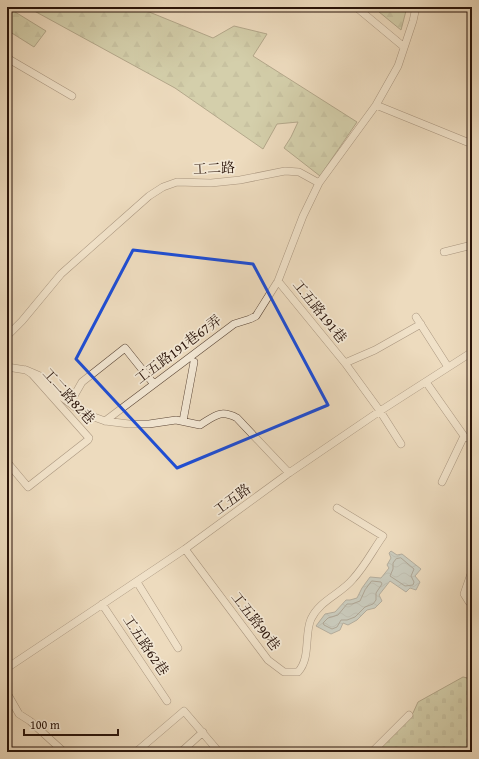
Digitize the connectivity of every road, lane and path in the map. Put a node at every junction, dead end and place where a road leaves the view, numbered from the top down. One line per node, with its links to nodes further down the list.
1 (356, 7): 3 (street)
2 (416, 7): 3 (street)
3 (404, 47): 6 (street)
4 (7, 58): 5 (street)
5 (72, 96)
6 (376, 105): 7 (street); 8 (street)
7 (472, 144)
8 (319, 183): 11 (street, 工五路191巷); 14 (street, 工二路)
9 (472, 245): 10 (street)
10 (444, 252)
11 (278, 281): 17 (street, 工五路191巷); 22 (street, 工五路191巷67弄)
12 (416, 317): 13 (street)
13 (420, 324): 17 (street); 19 (street)
14 (7, 336)
15 (472, 352): 19 (street, 工五路)
16 (194, 362): 26 (street)
17 (345, 362): 24 (street, 工五路191巷)
18 (7, 367): 20 (street, 工二路82巷)
19 (448, 367): 21 (street, 工五路)
20 (26, 370): 23 (street); 30 (street, 工二路82巷)
21 (426, 382): 24 (street, 工五路); 27 (street)
22 (153, 384): 23 (street); 25 (street, 工五路191巷67弄)
23 (70, 403): 25 (street)
24 (380, 411): 29 (street, 工五路191巷); 31 (street, 工五路)
25 (105, 421): 26 (street)
26 (183, 421): 31 (street)
27 (464, 436): 28 (street); 32 (street)
28 (472, 440)
29 (402, 444)
30 (7, 462)
31 (289, 473): 34 (street, 工五路)
32 (442, 482)
33 (337, 508): 34 (street, 工五路90巷)
34 (185, 549): 36 (street, 工五路)
35 (472, 571): 37 (street)
36 (137, 582): 38 (street, 工五路); 39 (street)
37 (472, 603)
38 (102, 604): 40 (street, 工五路); 42 (street, 工五路62巷)
39 (178, 648)
40 (7, 668)
41 (7, 693): 45 (street)
42 (167, 701)
43 (409, 715): 49 (street)
44 (203, 732): 46 (street); 47 (street); 48 (street)
45 (64, 752)
46 (136, 752)
47 (181, 752)
48 (219, 752)
49 (372, 752)

